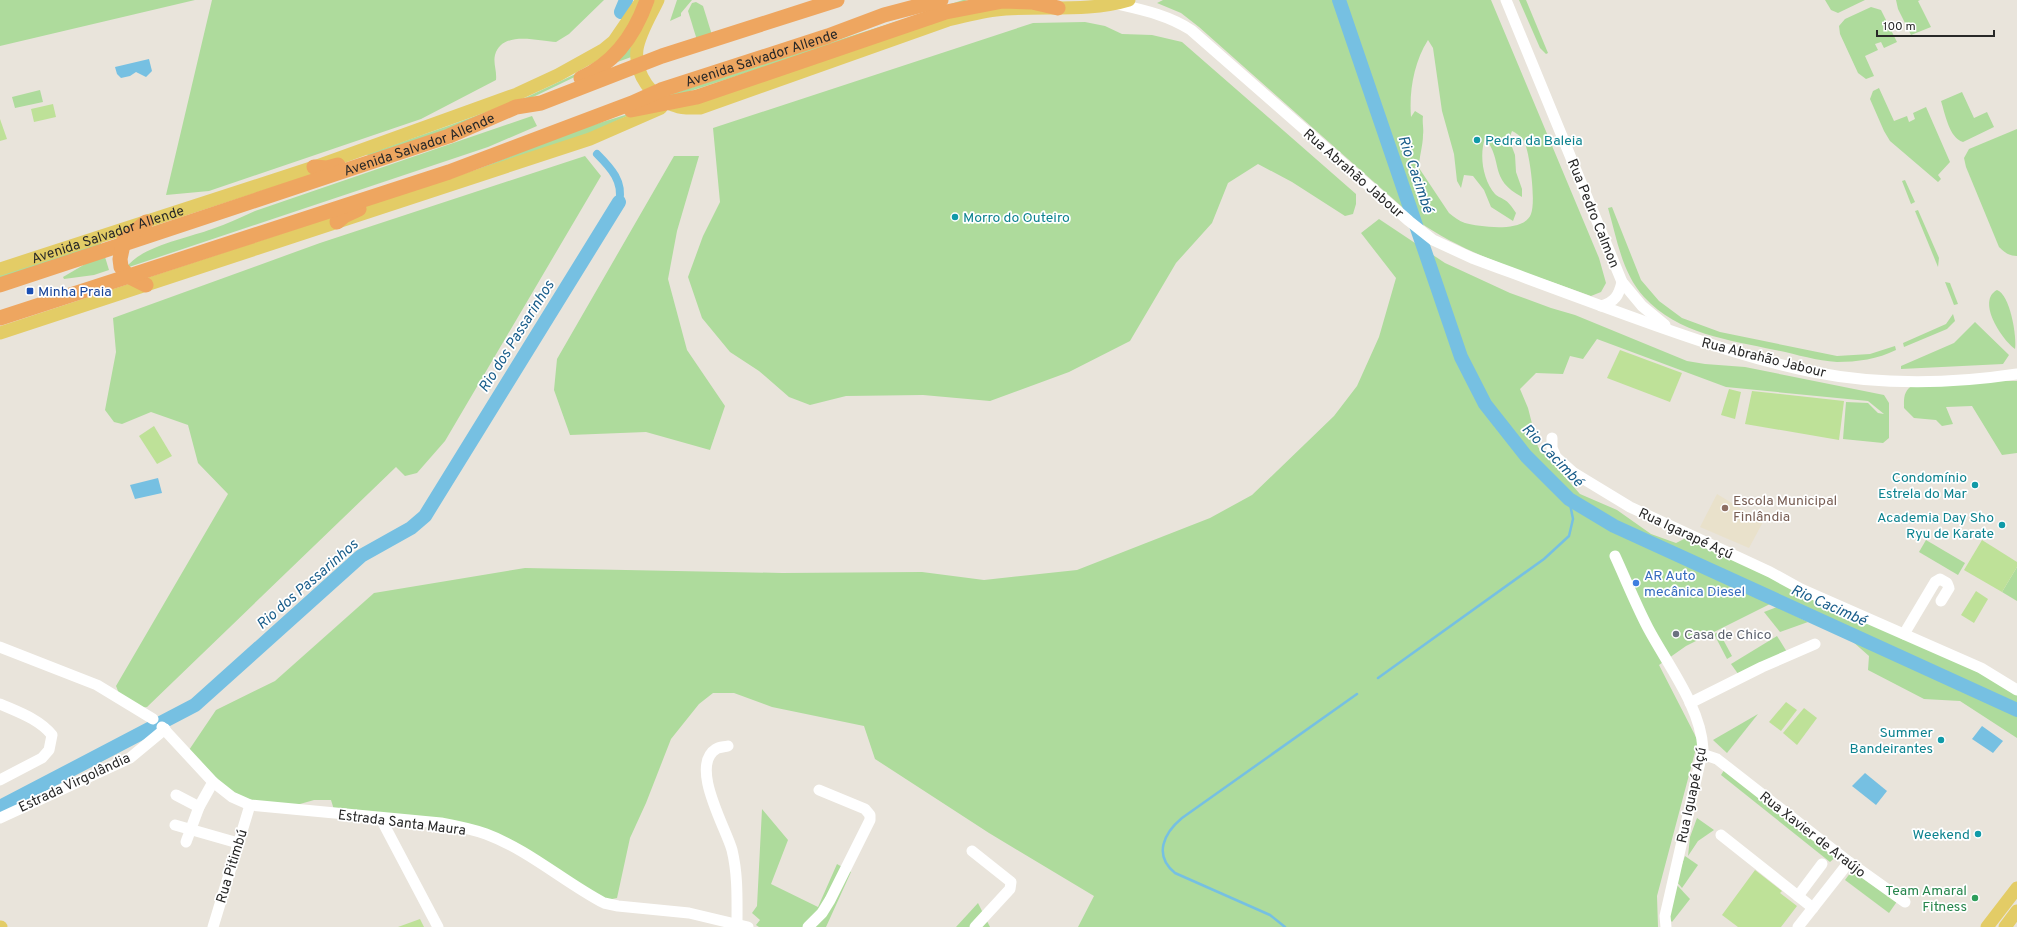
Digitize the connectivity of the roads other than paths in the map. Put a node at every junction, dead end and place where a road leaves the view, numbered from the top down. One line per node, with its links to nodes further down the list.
1 (642, 0): 14 (main road, Avenida Salvador Allende)
2 (647, 0): 11 (highway)
3 (658, 0): 9 (main road)
4 (837, 0): 11 (highway, Avenida Salvador Allende)
5 (976, 0): 8 (highway)
6 (1506, 0): 21 (street, Rua Pedro Calmon)
7 (1123, 2): 9 (main road); 24 (street, Rua Abrahão Jabour)
8 (944, 6): 9 (highway); 10 (highway, Avenida Salvador Allende); 12 (highway, Avenida Salvador Allende)
9 (1058, 8)
10 (677, 101): 12 (highway, Avenida Salvador Allende); 17 (main road, Avenida Salvador Allende)
11 (516, 107): 13 (highway, Avenida Salvador Allende)
12 (584, 121): 15 (highway, Avenida Salvador Allende)
13 (414, 148): 14 (highway); 18 (highway, Avenida Salvador Allende)
14 (314, 167): 16 (main road, Avenida Salvador Allende)
15 (412, 185): 17 (highway); 20 (highway, Avenida Salvador Allende)
16 (146, 222): 18 (highway); 19 (main road, Avenida Salvador Allende)
17 (337, 222): 23 (main road, Avenida Salvador Allende)
18 (122, 245): 20 (highway); 22 (highway, Avenida Salvador Allende)
19 (0, 269)
20 (128, 276): 23 (highway); 25 (highway, Avenida Salvador Allende)
21 (1622, 282): 24 (street, Rua Pedro Calmon); 27 (street, Rua Abrahão Jabour)
22 (0, 285)
23 (146, 285): 26 (main road, Avenida Salvador Allende)
24 (1601, 306): 27 (street, Rua Abrahão Jabour)
25 (0, 318)
26 (0, 333)
27 (1679, 334): 28 (street, Rua Abrahão Jabour)
28 (2017, 374)
29 (1552, 438): 32 (street, Rua Igarapé Açú)
30 (1615, 556): 36 (street, Rua Iguapé Açú)
31 (1941, 601): 32 (street)
32 (1904, 634): 35 (street, Rua Igarapé Açú)
33 (1815, 644): 36 (street)
34 (0, 647): 38 (street)
35 (2017, 690)
36 (1690, 703): 41 (street, Rua Iguapé Açú)
37 (0, 704): 42 (street)
38 (153, 719)
39 (163, 728): 43 (street, Estrada Santa Maura); 48 (street, Estrada Virgolândia)
40 (728, 746): 63 (street)
41 (1701, 757): 56 (street, Rua Xavier de Araújo); 68 (street, Rua Iguapé Açú)
42 (0, 780)
43 (213, 782): 46 (street, Estrada Santa Maura); 47 (street)
44 (819, 790): 66 (street)
45 (176, 795): 47 (street)
46 (250, 805): 49 (street, Estrada Santa Maura); 54 (street, Rua Pitimbú)
47 (199, 806): 51 (street)
48 (0, 818)
49 (381, 819): 63 (street, Estrada Santa Maura); 65 (street)
50 (175, 825): 51 (street)
51 (190, 830): 53 (street); 54 (street)
52 (1721, 835): 59 (street)
53 (186, 842)
54 (238, 843): 64 (street, Rua Pitimbú)
55 (972, 851): 67 (street)
56 (1849, 862): 60 (street, Rua Xavier de Araújo); 61 (street)
57 (1822, 864): 59 (street)
58 (2017, 888): 70 (main road)
59 (1798, 896): 61 (street)
60 (1905, 902)
61 (1813, 908): 69 (street)
62 (2017, 911): 71 (main road)
63 (742, 925)
64 (213, 927)
65 (438, 927)
66 (808, 927)
67 (975, 927)
68 (1666, 927)
69 (1798, 927)
70 (1987, 927)
71 (2005, 927)

